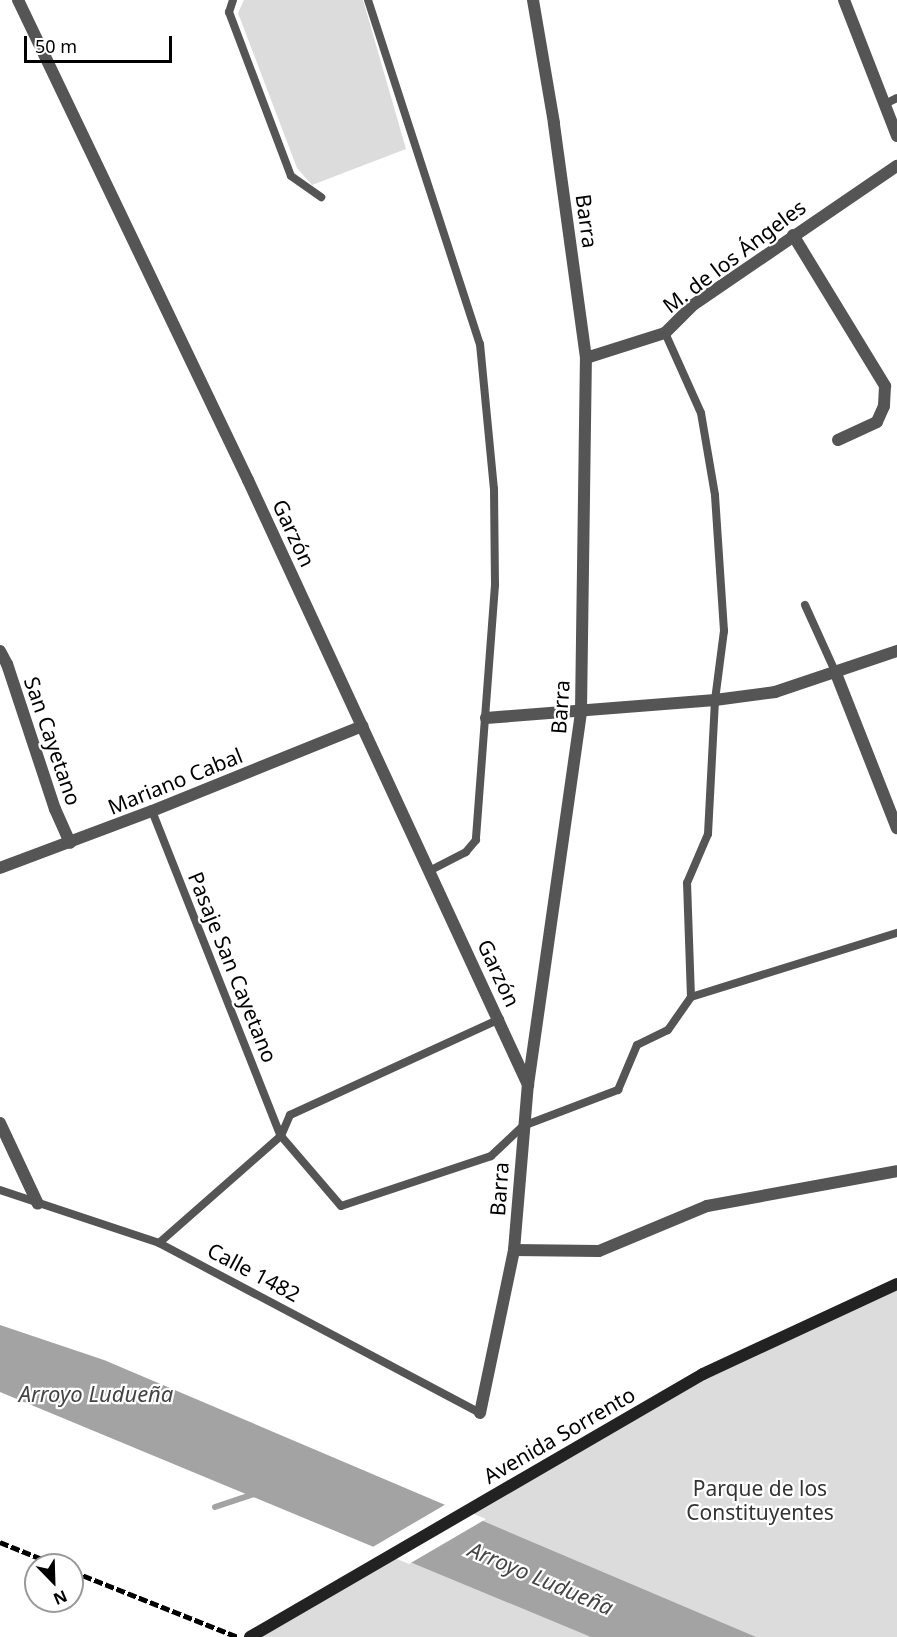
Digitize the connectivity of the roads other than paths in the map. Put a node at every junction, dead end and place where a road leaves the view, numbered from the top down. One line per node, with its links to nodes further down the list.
1 (18, 0): 22 (street, Garzón)
2 (233, 0): 10 (lane)
3 (368, 0): 21 (lane)
4 (533, 0): 13 (street, Barra)
5 (844, 0): 7 (street)
6 (897, 98): 7 (lane)
7 (885, 104): 8 (street)
8 (897, 136)
9 (897, 166): 11 (street, M. de los Ángeles)
10 (321, 197)
11 (793, 235): 12 (street, M. de los Ángeles); 14 (street)
12 (665, 333): 13 (street, M. de los Ángeles); 19 (lane)
13 (586, 358): 20 (street, Barra)
14 (838, 440)
15 (805, 605): 18 (lane)
16 (0, 651): 25 (street, San Cayetano)
17 (897, 651): 18 (street)
18 (835, 671): 19 (street); 24 (street)
19 (715, 700): 20 (street); 29 (lane)
20 (581, 711): 21 (street); 31 (street, Barra)
21 (486, 718): 27 (lane)
22 (362, 726): 23 (street, Mariano Cabal); 27 (street, Garzón)
23 (152, 811): 25 (street, Mariano Cabal); 34 (lane, Pasaje San Cayetano)
24 (897, 828)
25 (70, 843): 26 (street, Mariano Cabal)
26 (0, 868)
27 (429, 871): 30 (street, Garzón)
28 (897, 933): 29 (lane)
29 (691, 997): 33 (lane)
30 (500, 1019): 31 (street, Garzón); 34 (lane)
31 (528, 1085): 33 (street, Barra)
32 (0, 1123): 37 (street)
33 (523, 1126): 34 (lane, Pasaje San Cayetano); 39 (street, Barra)
34 (281, 1136): 38 (lane)
35 (897, 1171): 39 (street)
36 (0, 1190): 37 (lane, Calle 1482)
37 (38, 1204): 38 (lane, Calle 1482)
38 (159, 1243): 41 (lane, Calle 1482)
39 (513, 1250): 41 (street, Barra)
40 (897, 1284): 42 (main road, Avenida Sorrento)
41 (480, 1413)
42 (249, 1637)

